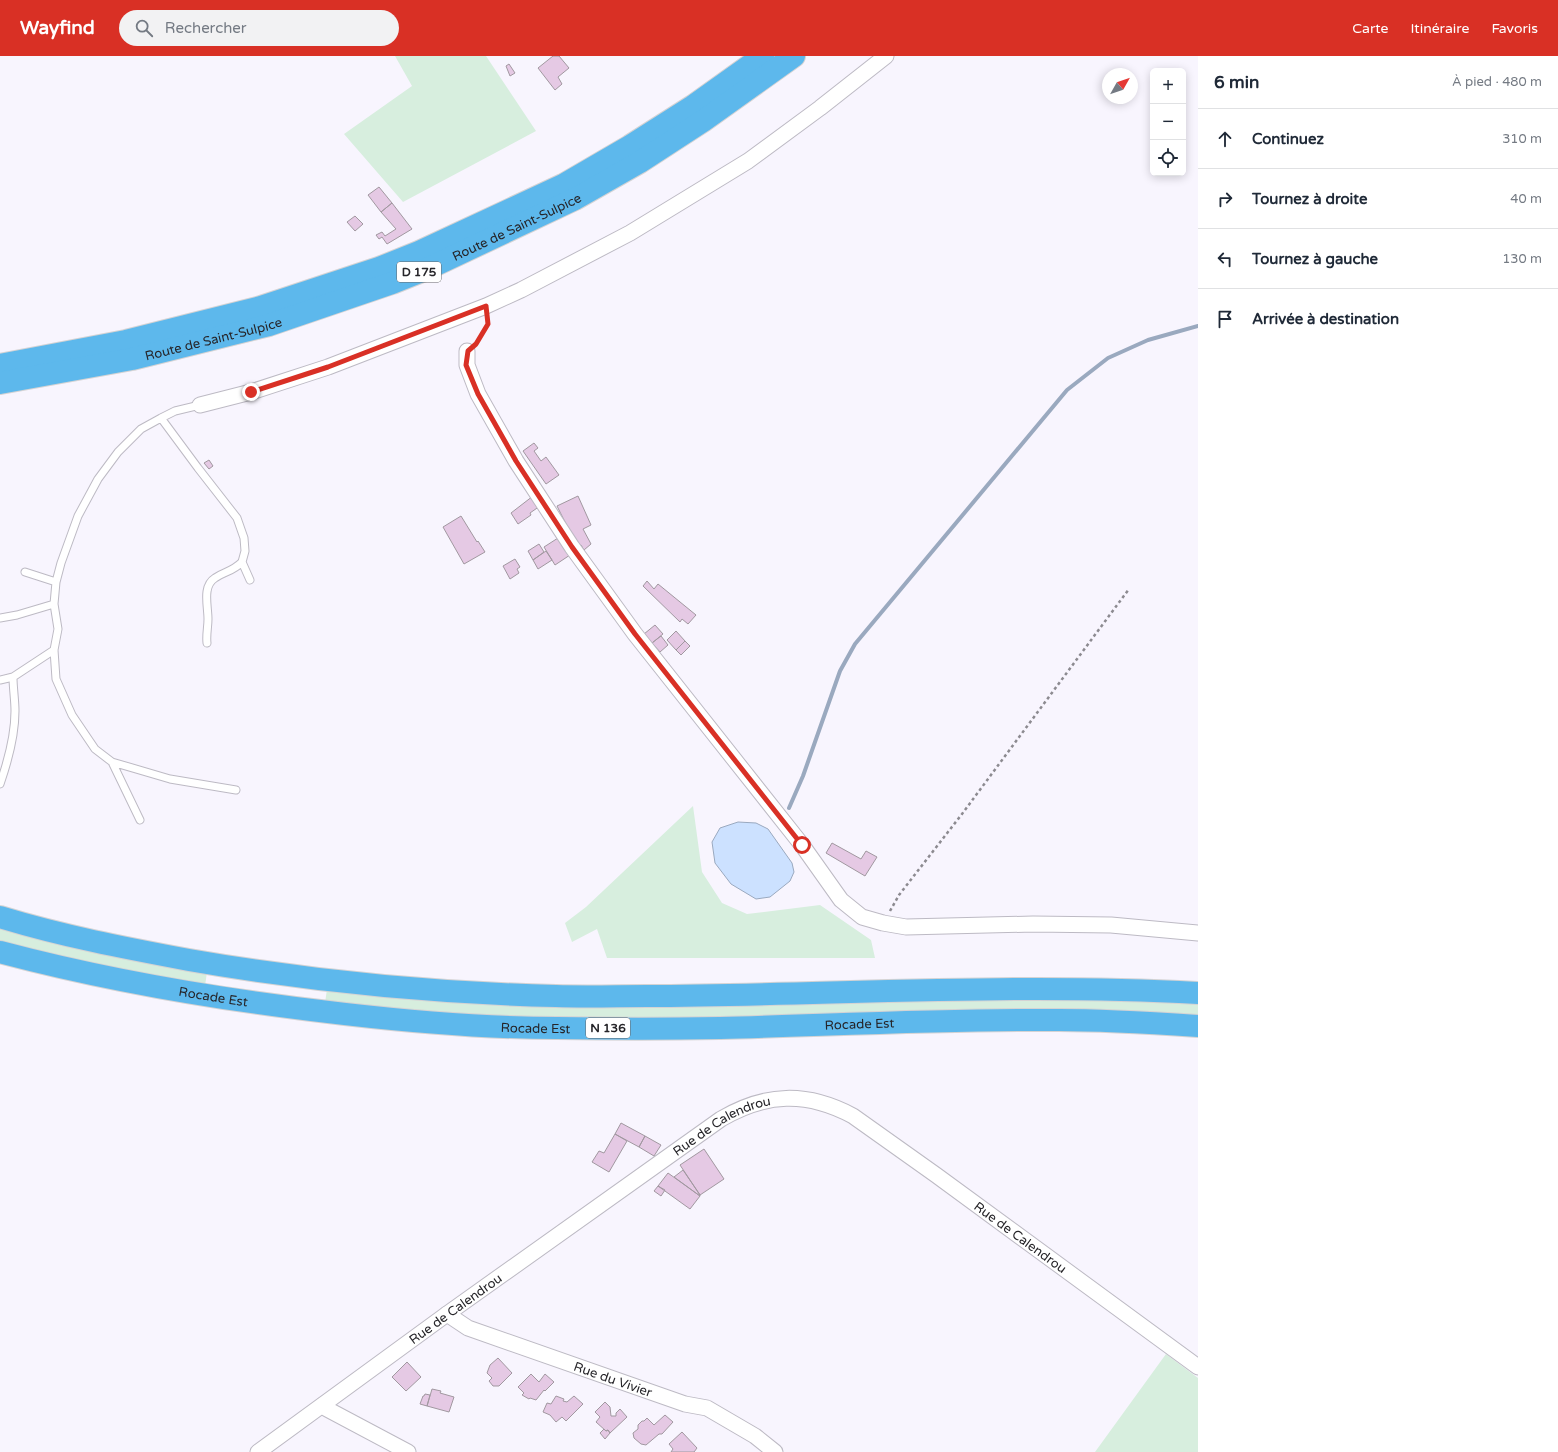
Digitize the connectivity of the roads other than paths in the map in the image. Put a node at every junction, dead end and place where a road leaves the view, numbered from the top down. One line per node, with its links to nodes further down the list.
1 (763, 56): 5 (highway, Route de Saint-Sulpice / D 175)
2 (794, 56): 6 (highway, Route de Saint-Sulpice / D 175)
3 (886, 56): 7 (street)
4 (468, 351): 24 (street)
5 (0, 365)
6 (0, 383)
7 (200, 405): 8 (lane)
8 (161, 418): 9 (lane); 12 (lane)
9 (242, 562): 11 (lane); 15 (lane)
10 (25, 572): 12 (lane)
11 (250, 580)
12 (56, 582): 13 (lane)
13 (54, 604): 14 (lane); 16 (lane)
14 (0, 618)
15 (207, 643)
16 (54, 650): 17 (lane); 19 (lane)
17 (13, 677): 18 (lane); 20 (lane)
18 (0, 680)
19 (112, 762): 21 (lane); 22 (lane)
20 (0, 784)
21 (236, 790)
22 (140, 820)
23 (0, 916): 28 (highway)
24 (1198, 933)
25 (0, 952): 27 (highway, Rocade Est / N 136)
26 (0, 955): 27 (highway)
27 (23, 958): 29 (highway, Rocade Est / N 136)
28 (1198, 993)
29 (1198, 1026)
30 (447, 1314): 31 (street, Rue de Calendrou); 32 (street, Rue de Calendrou); 35 (street, Rue du Vivier)
31 (1198, 1367)
32 (323, 1405): 33 (street, Rue de Calendrou); 34 (street)
33 (258, 1452)
34 (408, 1452)
35 (775, 1452)

